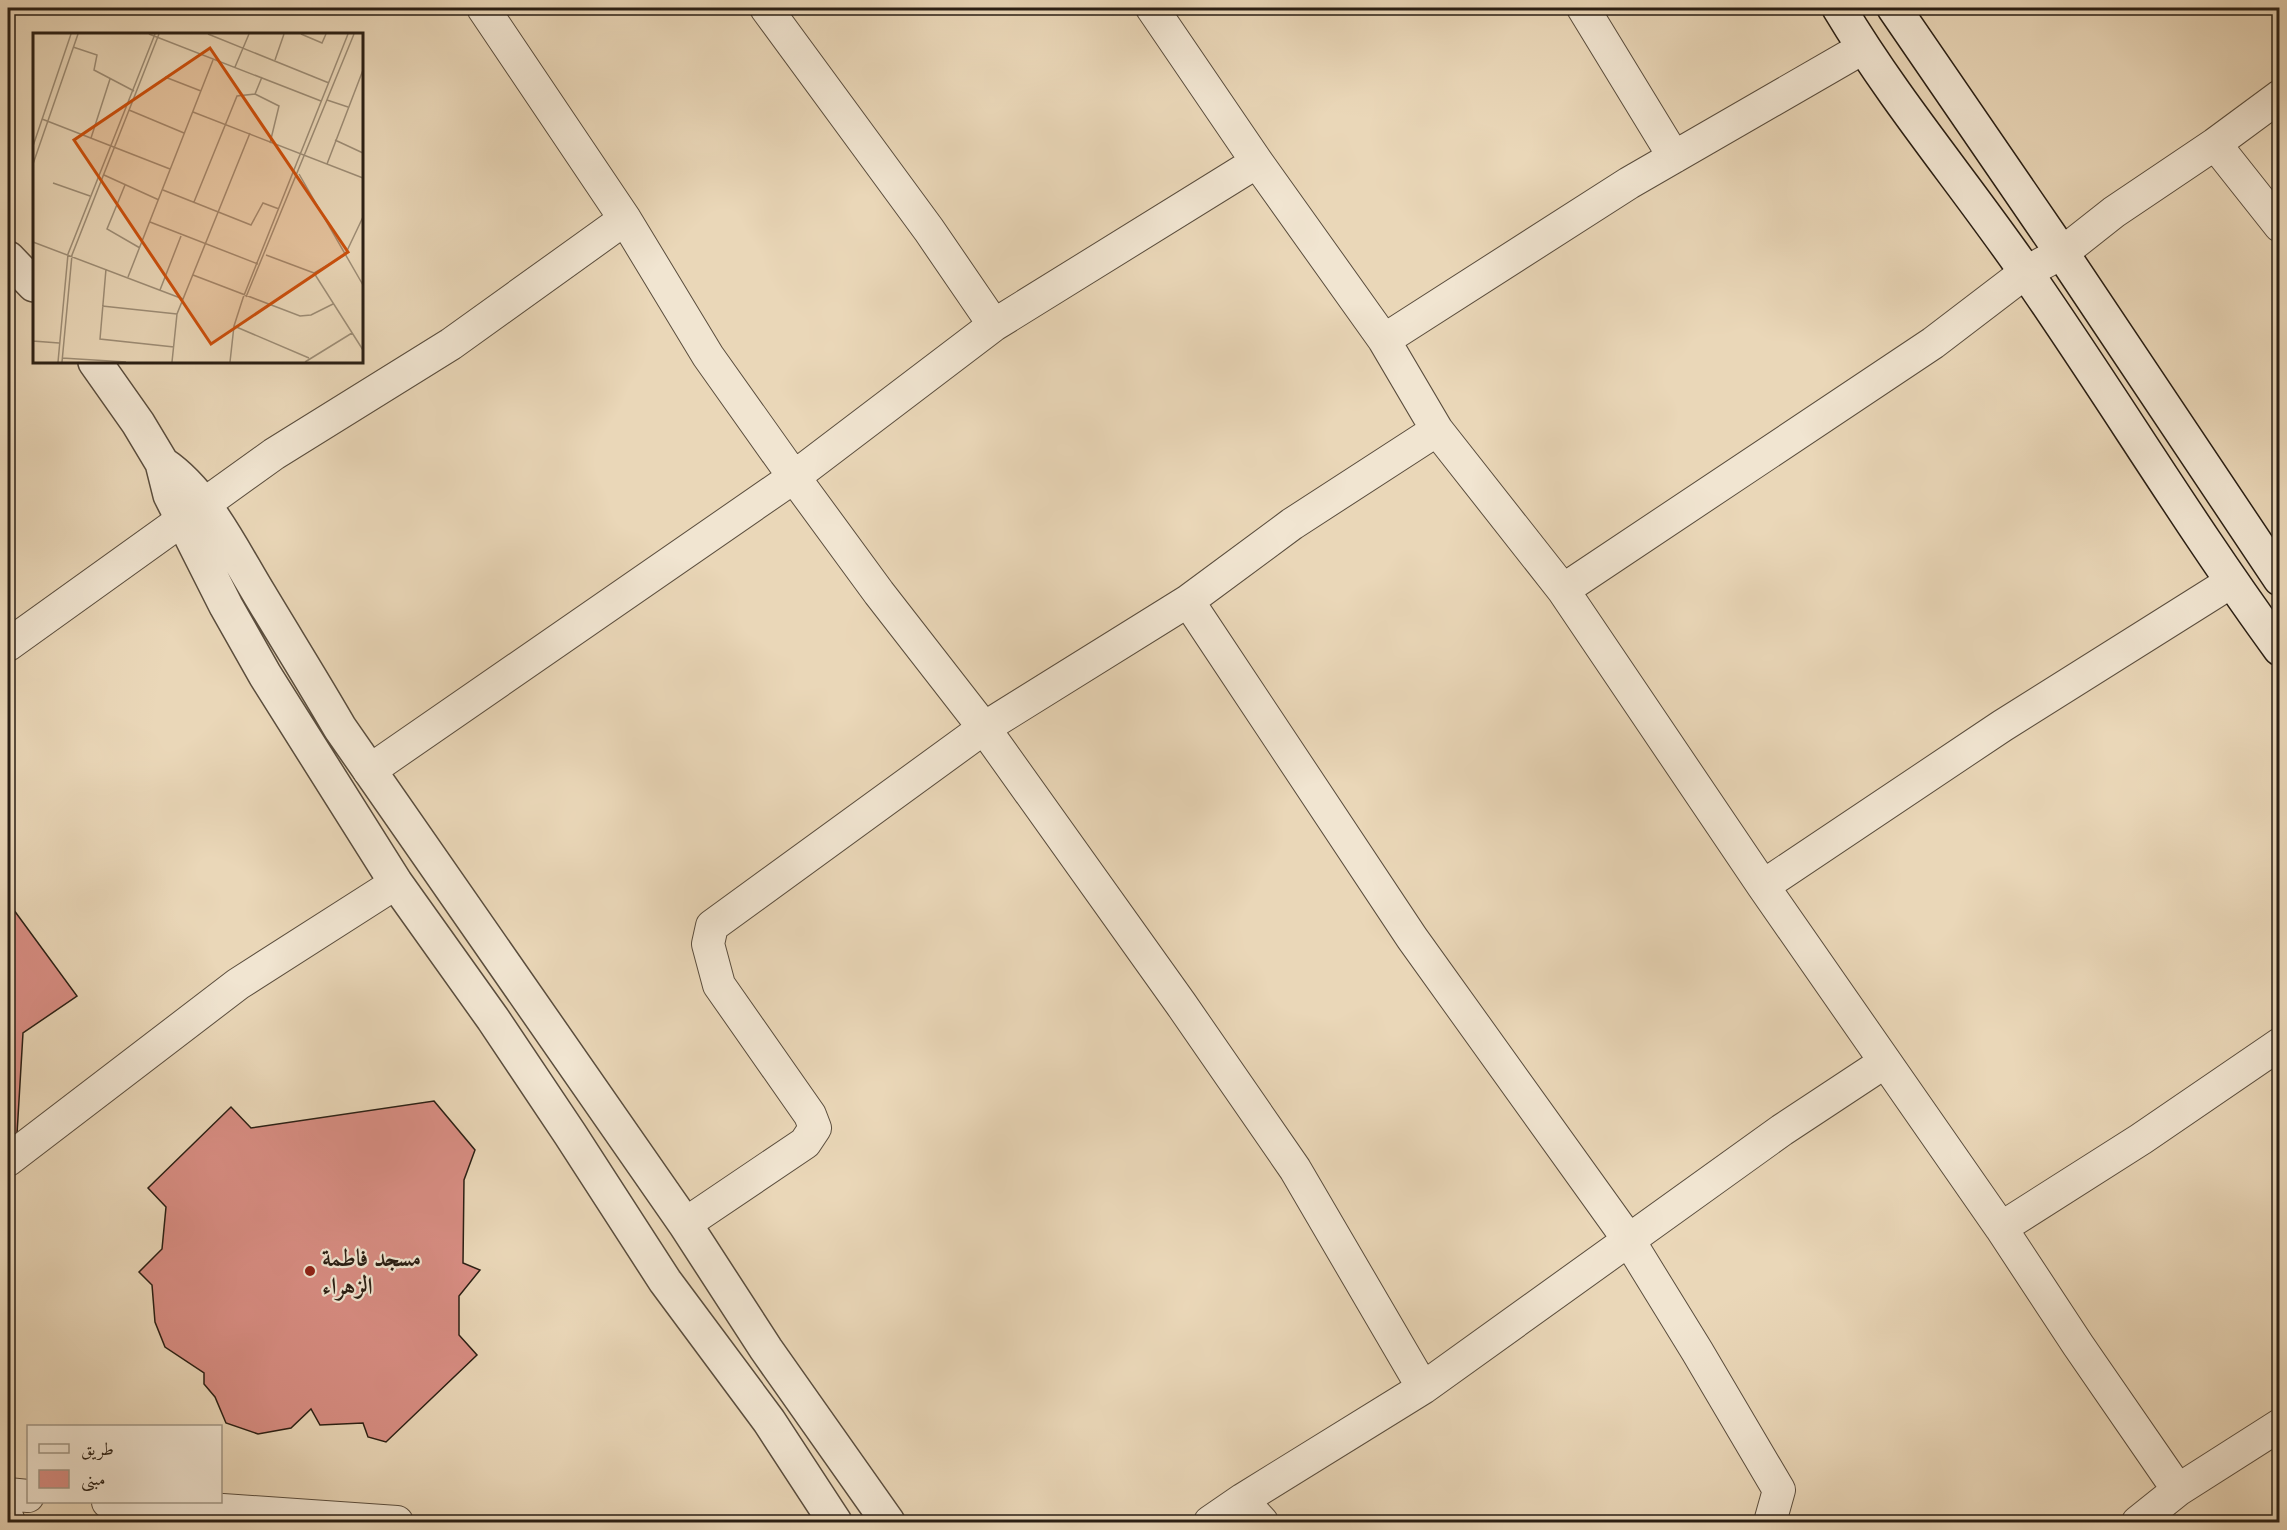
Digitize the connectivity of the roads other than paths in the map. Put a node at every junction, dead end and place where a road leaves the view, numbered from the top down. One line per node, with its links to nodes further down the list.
1 (766, 8): 16 (street)
2 (1152, 8): 11 (street)
3 (1583, 8): 10 (street)
4 (1839, 8): 7 (street)
5 (1894, 8): 14 (street)
6 (488, 10): 12 (street)
7 (1863, 48): 10 (street); 15 (street)
8 (2280, 96): 9 (street)
9 (2215, 144): 13 (street); 14 (street)
10 (1674, 157): 17 (street)
11 (1257, 162): 16 (street); 17 (street)
12 (626, 219): 20 (street); 21 (street)
13 (2280, 226)
14 (2062, 253): 15 (street); 22 (street)
15 (2026, 272): 23 (street); 24 (street)
16 (994, 325): 20 (street)
17 (1384, 340): 19 (street)
18 (96, 363): 21 (street)
19 (1437, 430): 24 (street); 25 (street)
20 (794, 477): 28 (street); 29 (street)
21 (193, 512): 26 (street); 29 (street); 30 (street)
22 (2280, 579)
23 (2231, 582): 27 (street); 31 (street)
24 (1563, 590): 31 (street)
25 (1188, 601): 28 (street); 38 (street)
26 (8, 645)
27 (2280, 649)
28 (984, 728): 36 (street); 41 (street)
29 (369, 771): 36 (street)
30 (396, 883): 34 (street); 40 (street)
31 (1763, 886): 33 (street)
32 (2280, 1044): 37 (street)
33 (1886, 1062): 37 (street); 38 (street)
34 (8, 1160): 35 (street)
35 (8, 1169)
36 (685, 1224): 39 (street)
37 (2001, 1228): 43 (street)
38 (1628, 1239): 41 (street); 53 (street)
39 (707, 1257): 40 (street); 50 (street)
40 (665, 1281): 49 (street)
41 (1423, 1388): 46 (street)
42 (2280, 1425): 43 (street)
43 (2178, 1490): 54 (street)
44 (8, 1494): 45 (street)
45 (27, 1496)
46 (1242, 1500): 51 (street); 52 (street)
47 (122, 1503): 48 (street)
48 (398, 1522)
49 (835, 1522)
50 (888, 1522)
51 (1209, 1522)
52 (1262, 1522)
53 (1770, 1522)
54 (2138, 1522)

